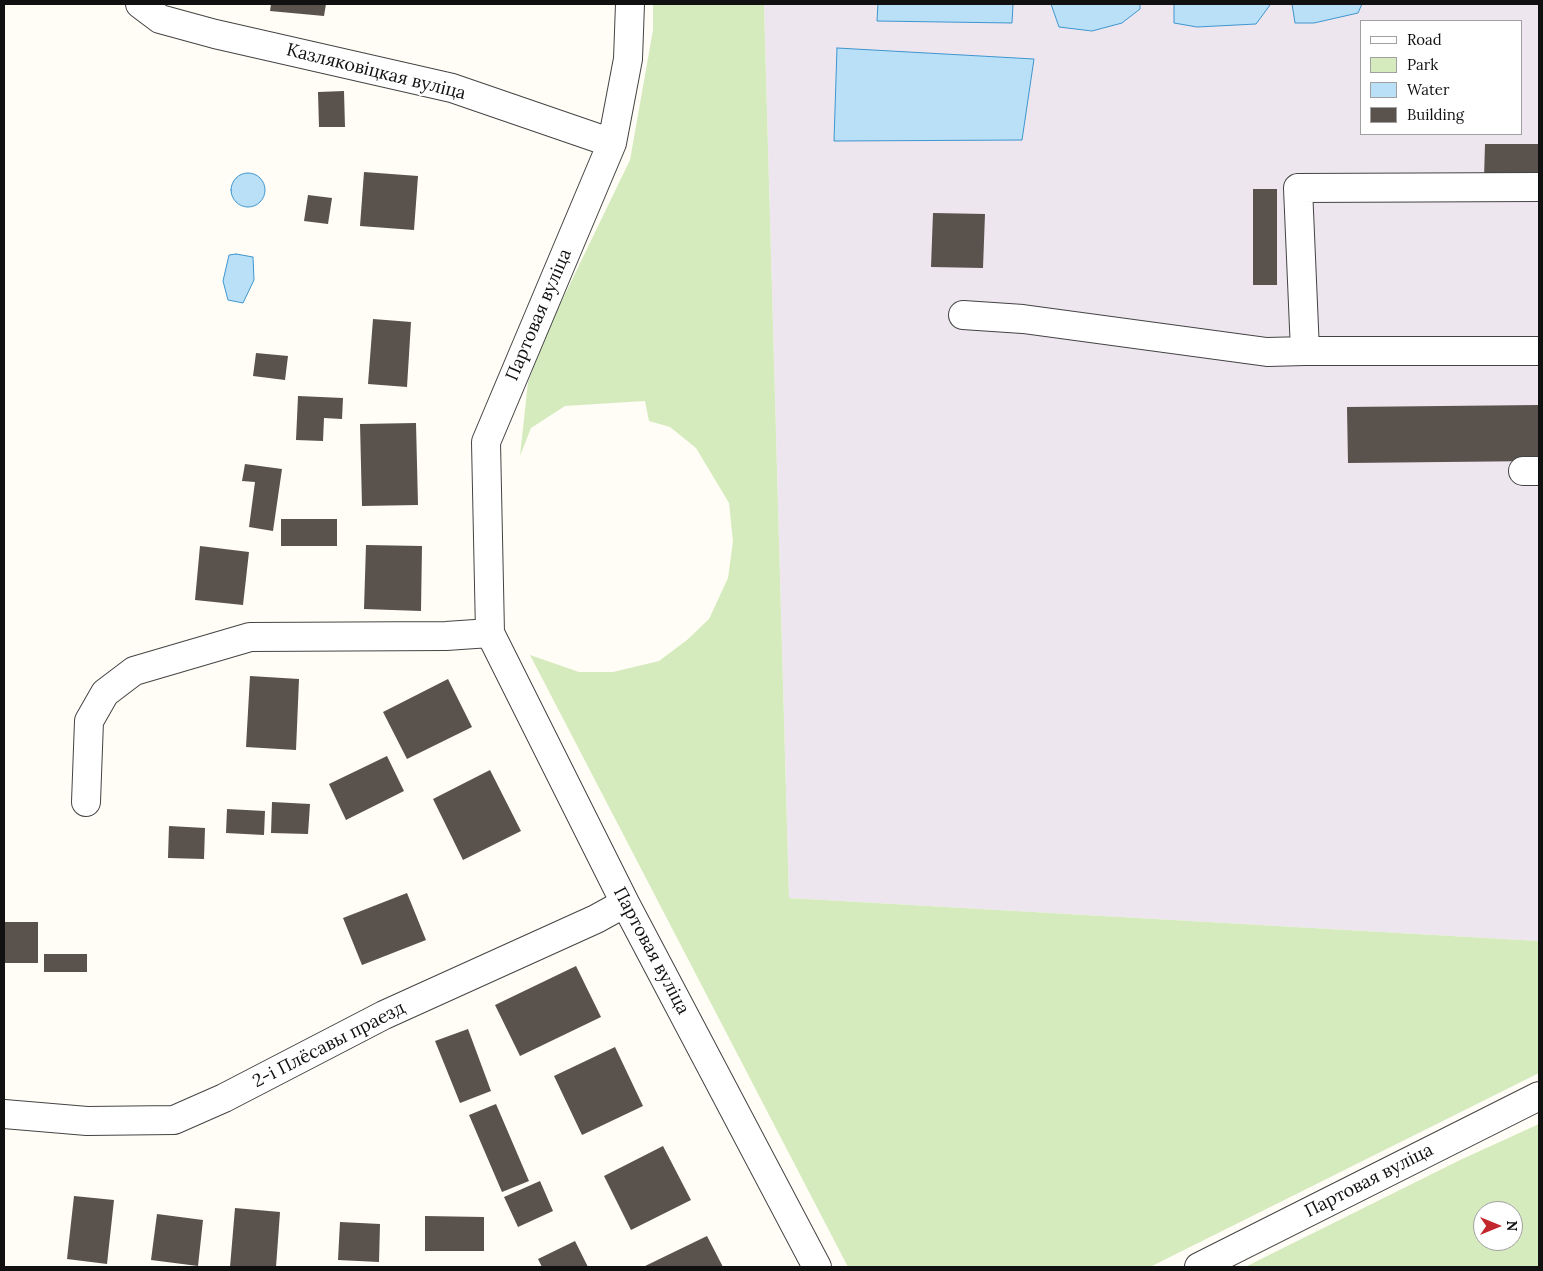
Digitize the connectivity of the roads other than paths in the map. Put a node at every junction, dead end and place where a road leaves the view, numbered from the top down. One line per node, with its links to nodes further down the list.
1 (140, 4): 3 (street, Казляковіцкая вуліца)
2 (630, 4): 3 (street, Партовая вуліца)
3 (612, 143): 8 (street, Партовая вуліца)
4 (1539, 186): 6 (street)
5 (963, 315): 6 (street)
6 (1305, 351): 7 (street)
7 (1539, 351)
8 (490, 632): 9 (street); 10 (street, Партовая вуліца)
9 (86, 802)
10 (625, 903): 12 (street, 2-і Плёсавы праезд); 13 (street, Партовая вуліца)
11 (1539, 1096): 14 (street, Партовая вуліца)
12 (11, 1115)
13 (817, 1267)
14 (1200, 1267)

